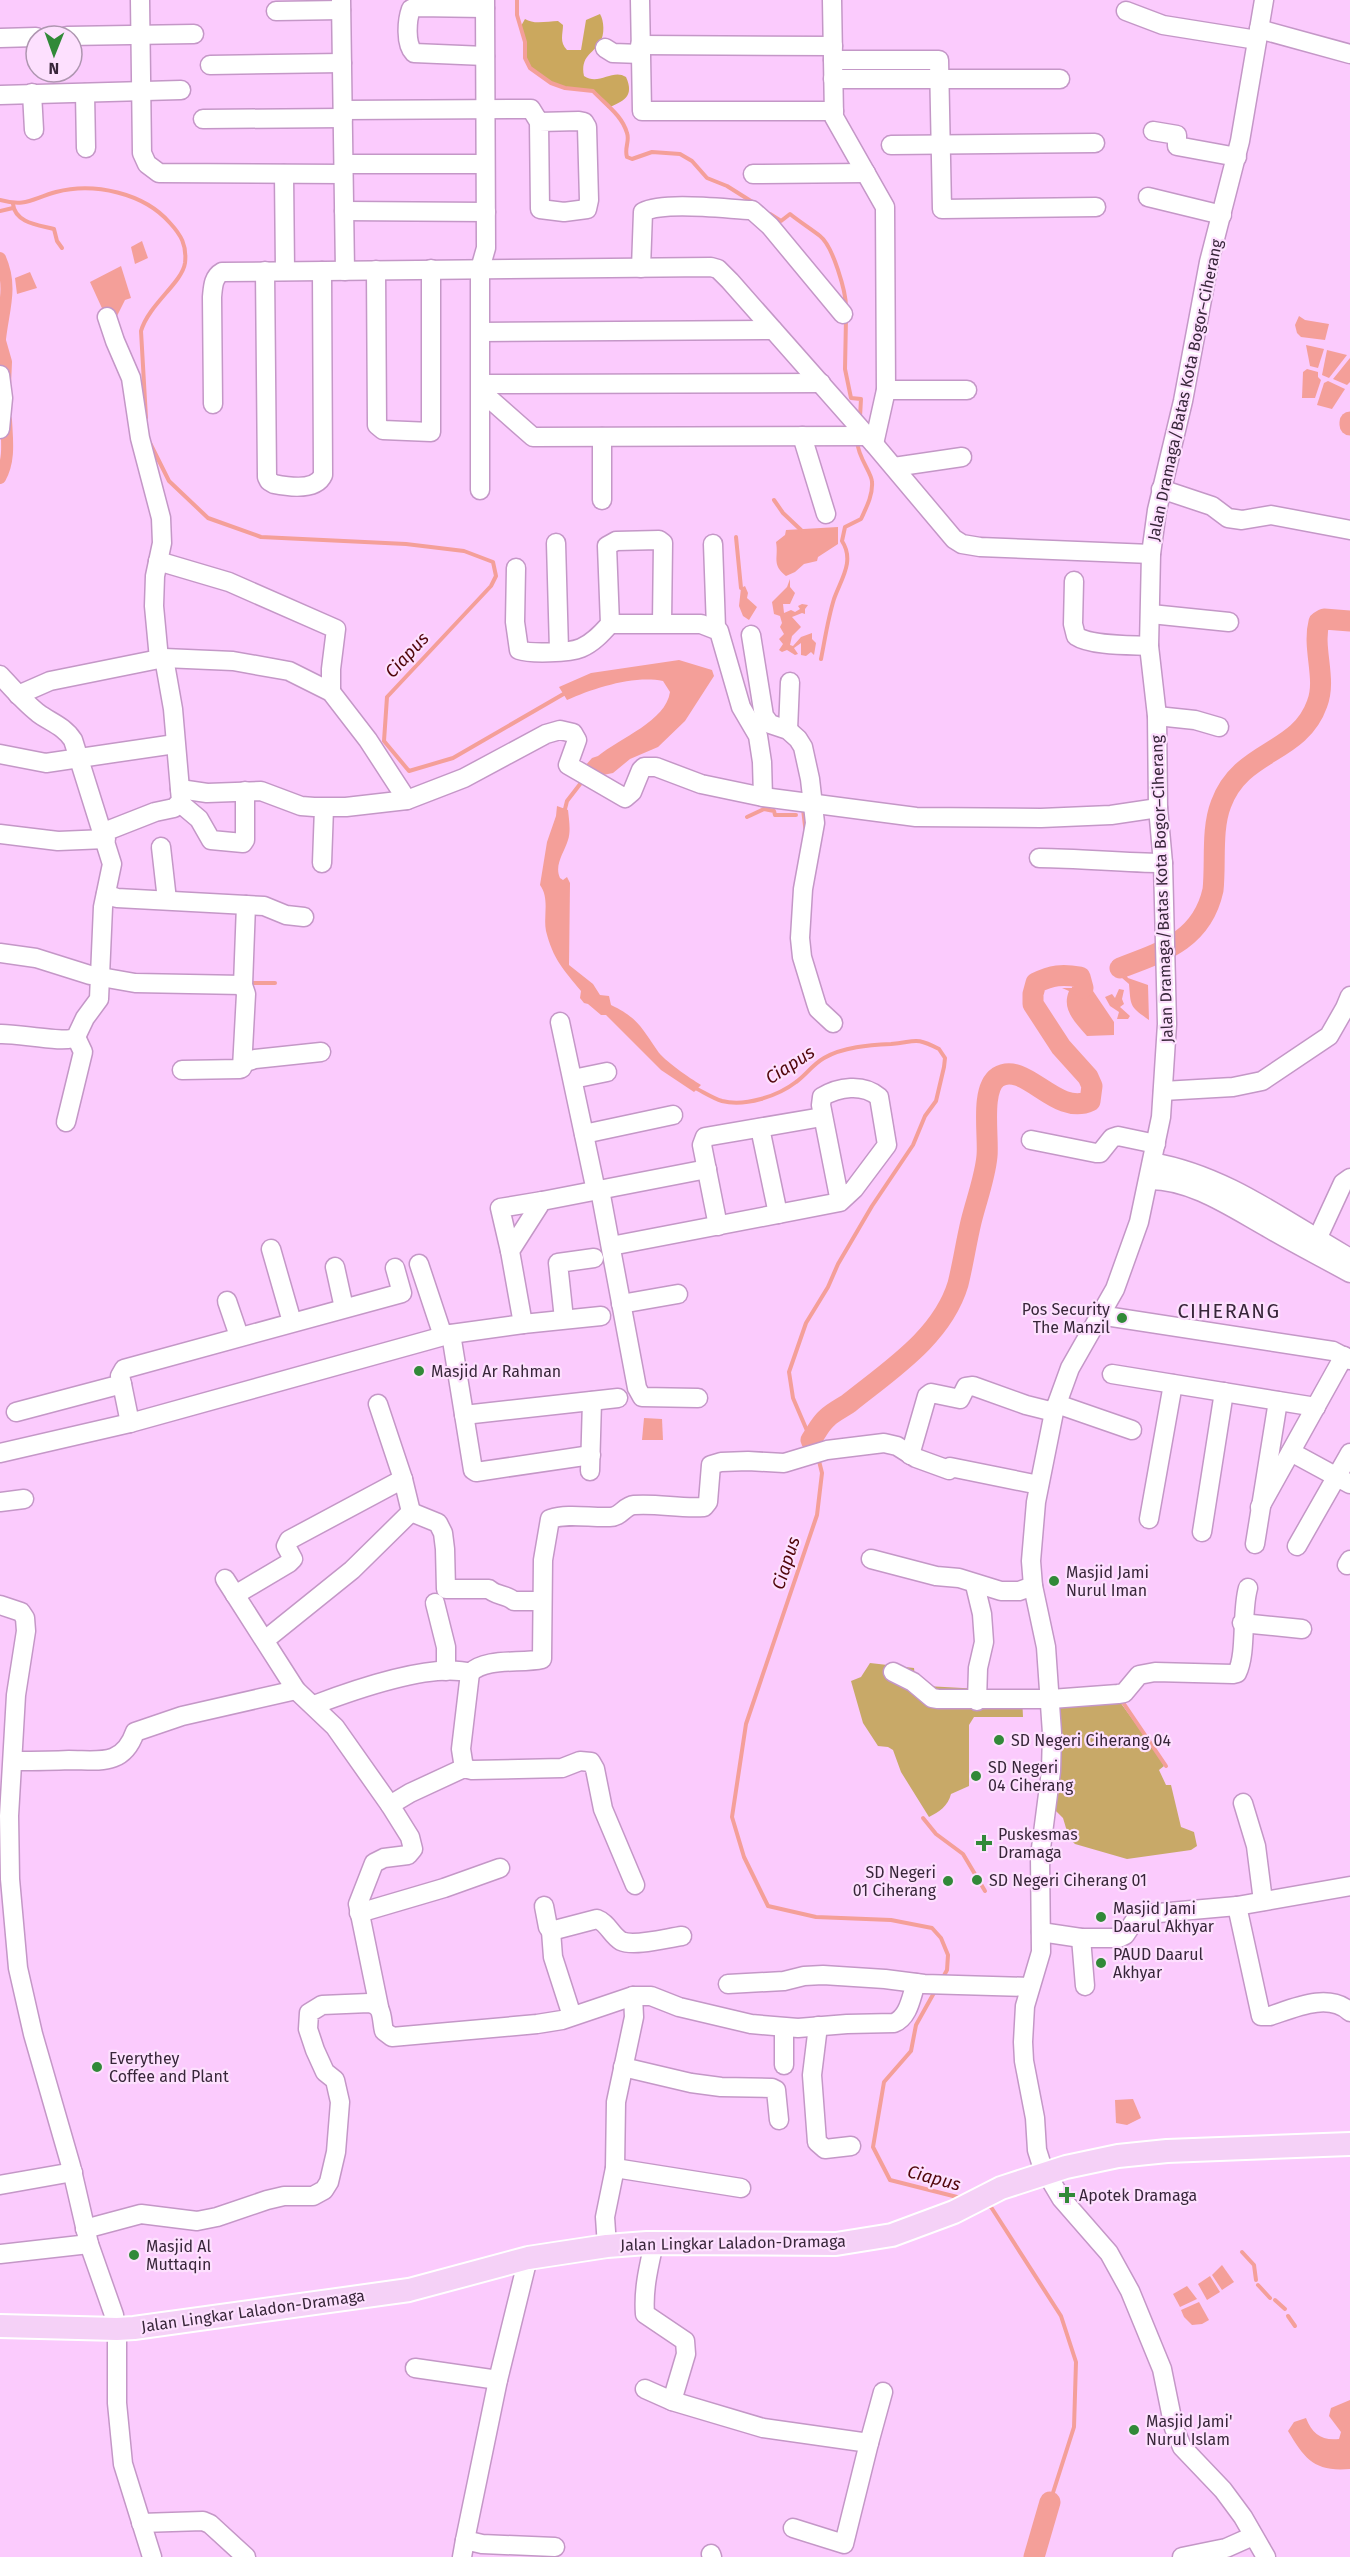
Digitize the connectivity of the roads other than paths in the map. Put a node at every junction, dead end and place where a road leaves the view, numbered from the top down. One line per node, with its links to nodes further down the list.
1 (140, 0): 9 (street)
2 (640, 0): 16 (street)
3 (832, 0): 17 (street)
4 (1264, 0): 12 (street, Jalan Dramaga/Batas Kota Bogor–Ciherang)
5 (485, 4): 19 (street); 19 (street)
6 (341, 5): 7 (street); 21 (street)
7 (276, 11)
8 (1126, 11): 12 (street)
9 (141, 33): 10 (street); 11 (street); 28 (street)
10 (194, 34)
11 (84, 35)
12 (1258, 35): 18 (street); 43 (street, Jalan Dramaga/Batas Kota Bogor–Ciherang)
13 (24, 37): 14 (street)
14 (0, 38)
15 (605, 48): 16 (street)
16 (640, 50): 17 (street); 33 (street)
17 (833, 53): 20 (street); 23 (street)
18 (1350, 54)
19 (485, 56): 32 (street)
20 (871, 60): 24 (street); 25 (street)
21 (342, 63): 22 (street); 34 (street)
22 (210, 65)
23 (833, 79): 24 (street); 33 (street)
24 (870, 79): 25 (street)
25 (939, 79): 26 (street); 39 (street)
26 (1060, 79)
27 (181, 90): 28 (street)
28 (141, 92): 30 (street); 47 (street)
29 (32, 93): 30 (street); 31 (street); 37 (street)
30 (85, 93): 42 (street)
31 (0, 95)
32 (485, 108): 34 (street); 36 (street); 44 (street)
33 (834, 111): 46 (street)
34 (343, 114): 35 (street); 45 (street)
35 (203, 119)
36 (539, 122): 36 (street)
37 (33, 130)
38 (1153, 131): 43 (street)
39 (940, 144): 40 (street); 41 (street); 50 (street)
40 (1095, 144)
41 (891, 145)
42 (86, 148)
43 (1237, 157): 53 (street, Jalan Dramaga/Batas Kota Bogor–Ciherang)
44 (485, 164): 45 (street); 52 (street)
45 (344, 169): 47 (street); 51 (street)
46 (866, 173): 48 (street); 69 (street)
47 (284, 174): 59 (street)
48 (753, 174)
49 (1148, 197): 53 (street)
50 (1096, 207)
51 (344, 211): 52 (street); 61 (street)
52 (486, 212): 56 (street)
53 (1222, 215): 78 (street, Jalan Dramaga/Batas Kota Bogor–Ciherang)
54 (641, 268): 56 (street); 62 (street); 64 (street)
55 (430, 269): 56 (street); 57 (street); 57 (street)
56 (480, 269): 65 (street)
57 (376, 270): 61 (street)
58 (265, 271): 59 (street); 60 (street); 71 (street)
59 (285, 271): 60 (street)
60 (322, 271): 61 (street)
61 (345, 271)
62 (843, 314)
63 (107, 317): 86 (street)
64 (773, 330): 65 (street); 67 (street)
65 (481, 332): 68 (street)
66 (0, 375): 72 (street)
67 (821, 383): 68 (street); 75 (street)
68 (482, 388): 74 (street); 79 (street)
69 (886, 390): 70 (street); 75 (street)
70 (967, 390)
71 (213, 404)
72 (0, 429)
73 (802, 436): 74 (street); 75 (street); 81 (street)
74 (602, 437): 80 (street)
75 (871, 440): 77 (street)
76 (962, 457): 77 (street)
77 (894, 467): 85 (street)
78 (1161, 489): 82 (street); 85 (street, Jalan Dramaga/Batas Kota Bogor–Ciherang)
79 (480, 490)
80 (602, 500)
81 (826, 514)
82 (1350, 530)
83 (556, 543): 96 (street)
84 (713, 544): 93 (street)
85 (1151, 554): 89 (street, Jalan Dramaga/Batas Kota Bogor–Ciherang)
86 (158, 561): 97 (street); 100 (street)
87 (516, 568): 96 (street)
88 (1074, 581): 95 (street)
89 (1151, 614): 90 (street); 95 (street, Jalan Dramaga/Batas Kota Bogor–Ciherang)
90 (1229, 622)
91 (662, 623): 92 (street); 92 (street); 93 (street)
92 (610, 624): 96 (street)
93 (716, 628): 110 (street)
94 (751, 635): 104 (street)
95 (1149, 646): 102 (street, Jalan Dramaga/Batas Kota Bogor–Ciherang)
96 (559, 650)
97 (162, 658): 100 (street); 101 (street); 105 (street)
98 (0, 675): 101 (street)
99 (790, 682): 104 (street)
100 (331, 692): 111 (street)
101 (18, 695): 107 (street)
102 (1157, 716): 103 (street); 114 (street, Jalan Dramaga/Batas Kota Bogor–Ciherang)
103 (1219, 727)
104 (788, 730): 112 (street)
105 (175, 744): 107 (street); 109 (street)
106 (0, 754): 107 (street)
107 (78, 758): 116 (street)
108 (245, 791): 109 (street); 109 (street); 113 (street)
109 (180, 796): 116 (street)
110 (763, 797): 111 (street); 112 (street)
111 (407, 800): 113 (street)
112 (813, 804): 114 (street); 130 (street)
113 (324, 808): 119 (street)
114 (1158, 808): 120 (street, Jalan Dramaga/Batas Kota Bogor–Ciherang)
115 (0, 834): 116 (street)
116 (105, 836): 121 (street)
117 (161, 847): 122 (street)
118 (1039, 858): 120 (street)
119 (322, 863)
120 (1163, 863): 138 (street, Jalan Dramaga/Batas Kota Bogor–Ciherang)
121 (106, 894): 122 (street); 126 (street)
122 (167, 900): 123 (street)
123 (246, 905): 124 (street); 127 (street)
124 (304, 917)
125 (0, 953): 126 (street)
126 (96, 976): 127 (street); 132 (street)
127 (243, 985): 134 (street)
128 (1348, 1007): 138 (street)
129 (560, 1022): 137 (street)
130 (833, 1023)
131 (0, 1034): 132 (street)
132 (76, 1037): 141 (street)
133 (321, 1052): 134 (street)
134 (242, 1068): 135 (street)
135 (182, 1070)
136 (607, 1072): 137 (street)
137 (573, 1079): 143 (street)
138 (1163, 1091): 145 (street, Jalan Dramaga/Batas Kota Bogor–Ciherang)
139 (673, 1115): 143 (street)
140 (822, 1117): 142 (street); 150 (street); 150 (street)
141 (66, 1122)
142 (760, 1128): 146 (street); 151 (street)
143 (584, 1134): 148 (street)
144 (1031, 1140): 145 (street)
145 (1152, 1162): 154 (street); 167 (street, Jalan Dramaga/Batas Kota Bogor–Ciherang)
146 (707, 1169): 148 (street); 152 (street)
147 (1350, 1178): 154 (street)
148 (598, 1191): 149 (street); 153 (street)
149 (542, 1201): 156 (street); 156 (street)
150 (840, 1202): 151 (street)
151 (778, 1215): 152 (street)
152 (718, 1226): 153 (street)
153 (611, 1246): 165 (street)
154 (1315, 1246): 158 (street); 162 (street)
155 (271, 1248): 170 (street)
156 (510, 1251): 171 (street)
157 (594, 1258): 169 (street)
158 (1350, 1258)
159 (419, 1264): 172 (street)
160 (335, 1268): 166 (street)
161 (395, 1268): 166 (street)
162 (1350, 1273)
163 (678, 1294): 165 (street)
164 (227, 1301): 173 (street)
165 (621, 1304): 180 (street)
166 (344, 1308): 170 (street)
167 (1099, 1315): 174 (street); 185 (street, Jalan Dramaga/Batas Kota Bogor–Ciherang)
168 (602, 1316): 169 (street)
169 (564, 1320): 171 (street)
170 (292, 1322): 173 (street)
171 (524, 1324): 172 (street)
172 (447, 1335): 187 (street); 188 (street)
173 (239, 1336): 176 (street)
174 (1347, 1358): 184 (street)
175 (1112, 1374): 177 (street)
176 (122, 1384): 186 (street); 188 (street)
177 (1173, 1384): 178 (street); 201 (street)
178 (1224, 1392): 182 (street); 202 (street)
179 (618, 1398): 181 (street)
180 (698, 1398)
181 (592, 1401): 187 (street); 187 (street)
182 (1278, 1401): 184 (street); 199 (street)
183 (378, 1404): 194 (street)
184 (1316, 1407): 190 (street)
185 (1056, 1408): 189 (street); 193 (street); 196 (street, Jalan Dramaga/Batas Kota Bogor–Ciherang)
186 (16, 1412)
187 (464, 1415)
188 (130, 1423): 191 (street)
189 (1132, 1430)
190 (1291, 1452): 195 (street); 199 (street)
191 (0, 1453)
192 (1350, 1453): 195 (street)
193 (910, 1455): 196 (street); 211 (street)
194 (403, 1479): 200 (street); 210 (street)
195 (1343, 1480): 204 (street)
196 (1039, 1485): 208 (street, Jalan Dramaga/Batas Kota Bogor–Ciherang)
197 (24, 1499): 198 (street)
198 (0, 1502)
199 (1260, 1507): 203 (street)
200 (411, 1512): 211 (street); 216 (street)
201 (1149, 1519)
202 (1202, 1532)
203 (1255, 1544)
204 (1297, 1546)
205 (871, 1559): 207 (street)
206 (225, 1579): 210 (street)
207 (975, 1585): 208 (street); 222 (street)
208 (1033, 1586): 221 (street, Jalan Dramaga/Batas Kota Bogor–Ciherang)
209 (1248, 1588): 214 (street)
210 (235, 1595): 216 (street)
211 (542, 1601): 219 (street)
212 (435, 1603): 217 (street)
213 (0, 1605): 224 (street)
214 (1242, 1623): 215 (street); 221 (street)
215 (1302, 1629)
216 (265, 1640): 220 (street)
217 (446, 1671): 219 (street); 223 (street)
218 (893, 1672): 222 (street)
219 (470, 1673): 225 (street)
220 (296, 1690): 223 (street); 224 (street)
221 (1051, 1699): 222 (street); 237 (street, Jalan Dramaga/Batas Kota Bogor–Ciherang)
222 (977, 1701)
223 (314, 1705): 227 (street)
224 (8, 1757): 232 (street)
225 (464, 1768): 227 (street); 229 (street)
226 (1244, 1803): 231 (street)
227 (390, 1805): 235 (street)
228 (500, 1868): 235 (street)
229 (635, 1885)
230 (1350, 1886): 231 (street)
231 (1263, 1901): 234 (street)
232 (6, 1904): 256 (street)
233 (544, 1906): 236 (street)
234 (1237, 1906): 239 (street); 246 (street)
235 (359, 1913): 245 (street)
236 (551, 1930): 238 (street); 247 (street)
237 (1041, 1932): 239 (street); 243 (street, Jalan Dramaga/Batas Kota Bogor–Ciherang)
238 (682, 1936)
239 (1081, 1938): 242 (street)
240 (920, 1983): 241 (street); 243 (street); 248 (street)
241 (728, 1984)
242 (1086, 1986)
243 (1030, 1987): 257 (street, Jalan Dramaga/Batas Kota Bogor–Ciherang)
244 (633, 1996): 247 (street); 249 (street); 251 (street)
245 (379, 2007): 247 (street); 260 (street)
246 (1350, 2012)
247 (572, 2016)
248 (818, 2026): 249 (street); 254 (street)
249 (784, 2028): 250 (street)
250 (784, 2064)
251 (622, 2067): 252 (street); 255 (street)
252 (779, 2120)
253 (1350, 2144): 257 (main road, Jalan Lingkar Laladon-Dramaga)
254 (851, 2146)
255 (615, 2168): 259 (street); 262 (street)
256 (73, 2172): 258 (street); 260 (street)
257 (1046, 2173): 261 (main road, Jalan Lingkar Laladon-Dramaga); 275 (street, Jalan Dramaga/Batas Kota Bogor–Ciherang)
258 (0, 2185)
259 (741, 2188)
260 (87, 2237): 263 (street); 266 (street)
261 (654, 2243): 262 (main road, Jalan Lingkar Laladon-Dramaga); 271 (street)
262 (608, 2246): 264 (main road, Jalan Lingkar Laladon-Dramaga)
263 (0, 2254)
264 (528, 2258): 266 (main road, Jalan Lingkar Laladon-Dramaga); 268 (street)
265 (0, 2326): 266 (main road, Jalan Lingkar Laladon-Dramaga)
266 (117, 2329): 273 (street)
267 (414, 2368): 268 (street)
268 (498, 2380): 277 (street)
269 (645, 2390): 271 (street)
270 (883, 2392): 272 (street)
271 (672, 2401): 272 (street)
272 (869, 2443): 278 (street)
273 (141, 2523): 279 (street); 280 (street)
274 (792, 2528): 278 (street)
275 (1253, 2536): 281 (street); 282 (street, Jalan Dramaga/Batas Kota Bogor–Ciherang)
276 (555, 2547): 277 (street)
277 (463, 2549)
278 (846, 2551)
279 (152, 2557)
280 (246, 2557)
281 (1182, 2557)
282 (1266, 2557)

